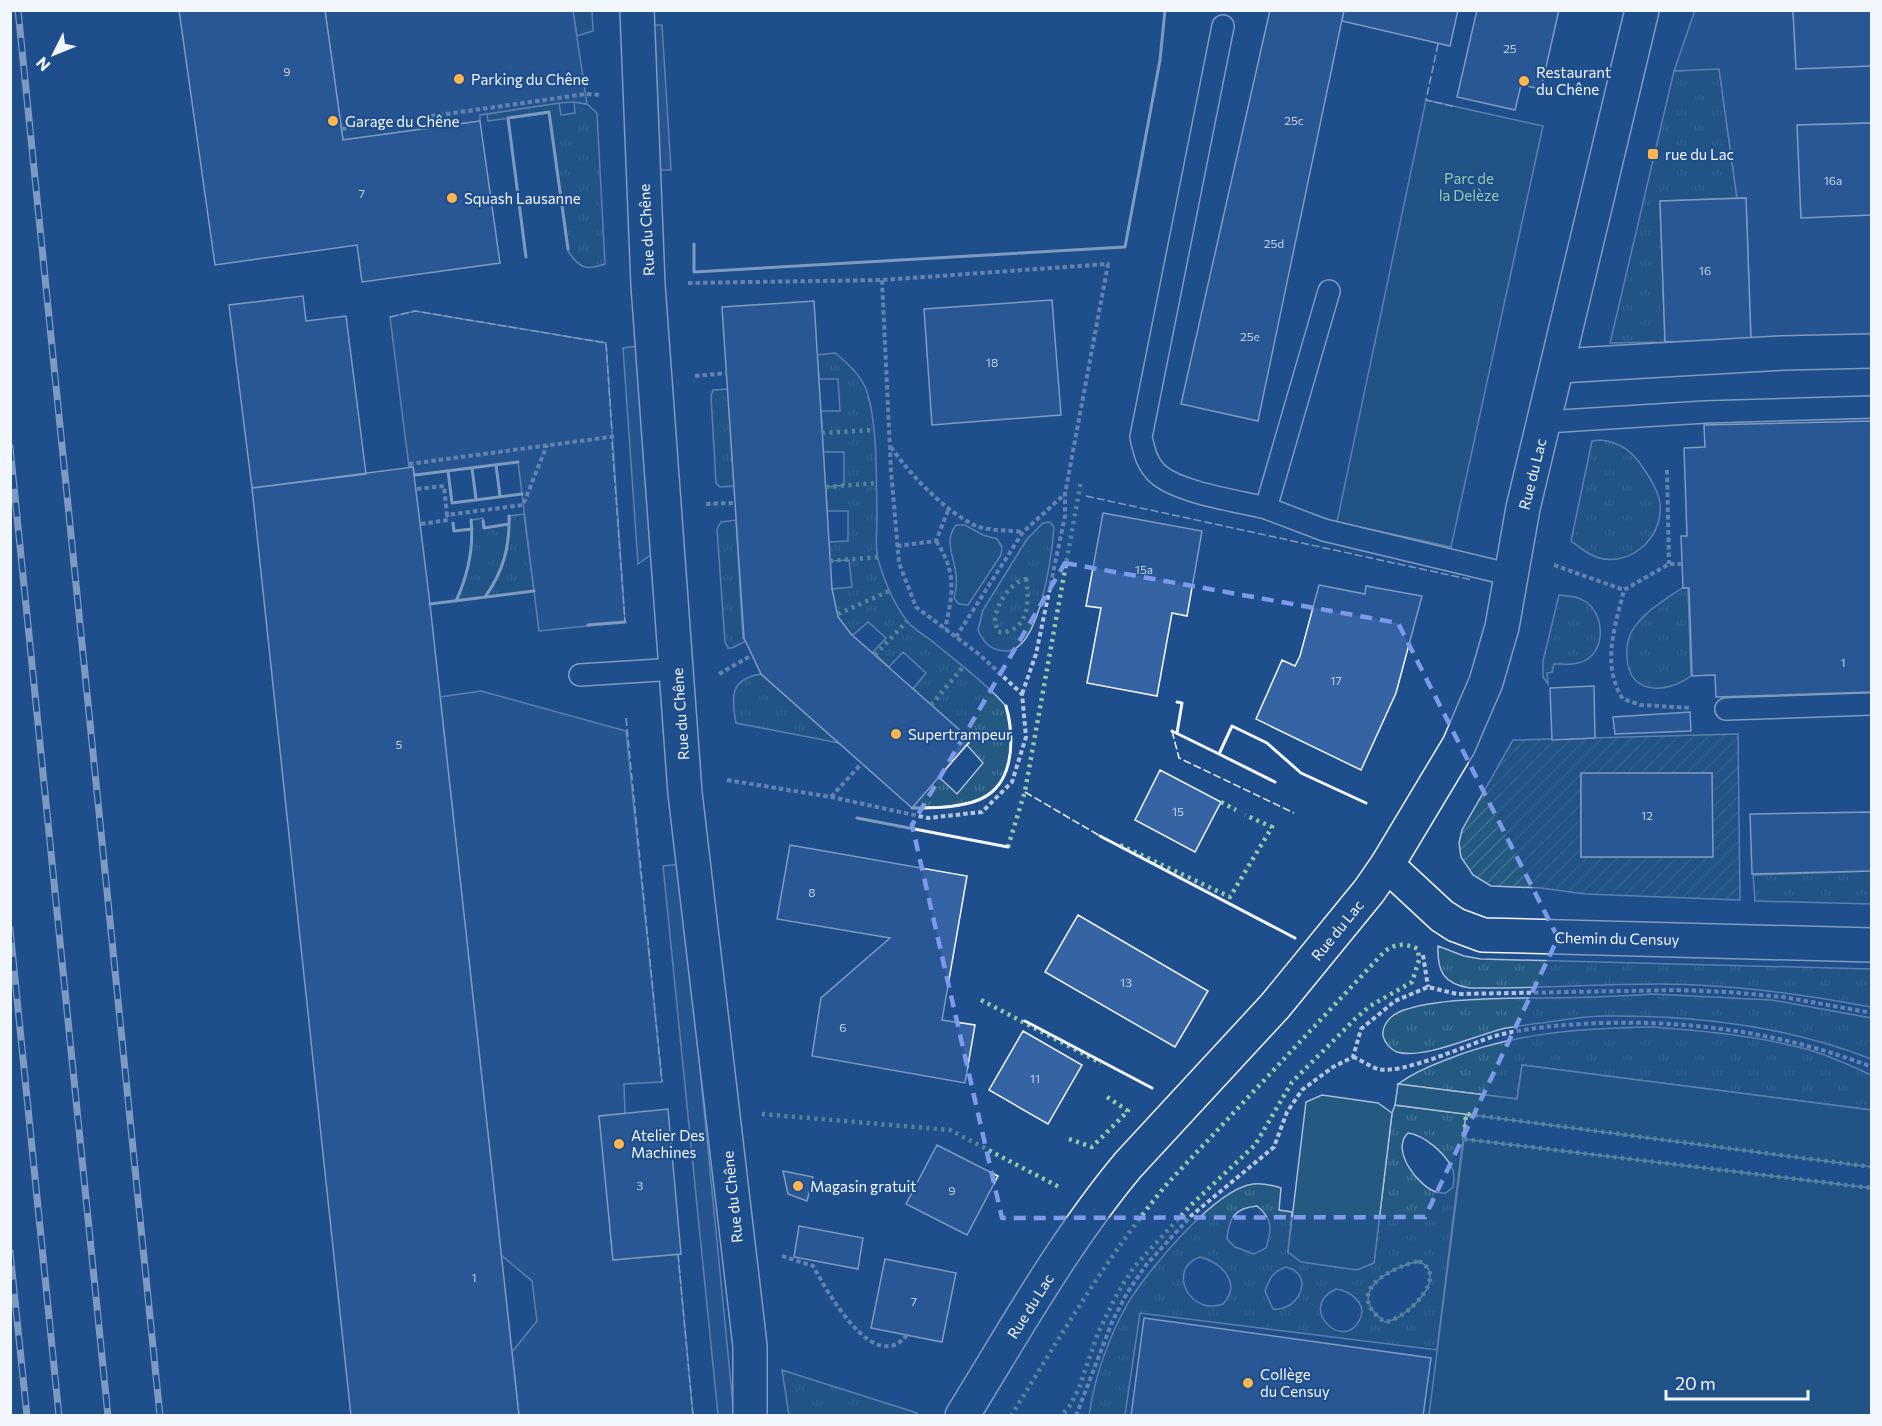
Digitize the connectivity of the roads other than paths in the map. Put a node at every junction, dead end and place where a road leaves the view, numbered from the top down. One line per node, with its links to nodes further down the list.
1 (638, 10): 11 (street, Rue du Chêne)
2 (1642, 10): 6 (street, Rue du Lac)
3 (1223, 26): 9 (lane)
4 (1329, 291): 9 (lane)
5 (1872, 351): 6 (street)
6 (1558, 366): 8 (street, Rue du Lac)
7 (1872, 407): 8 (lane)
8 (1545, 422): 10 (street, Rue du Lac)
9 (1266, 508): 10 (lane)
10 (1512, 574): 15 (street, Rue du Lac)
11 (676, 669): 12 (lane); 17 (street, Rue du Chêne)
12 (580, 675)
13 (1872, 705): 14 (lane)
14 (1726, 709)
15 (1387, 865): 16 (street, Chemin du Censuy); 20 (street, Rue du Lac)
16 (1872, 945)
17 (750, 1346): 18 (street, Rue du Chêne); 19 (street)
18 (750, 1416)
19 (763, 1416)
20 (962, 1416)

